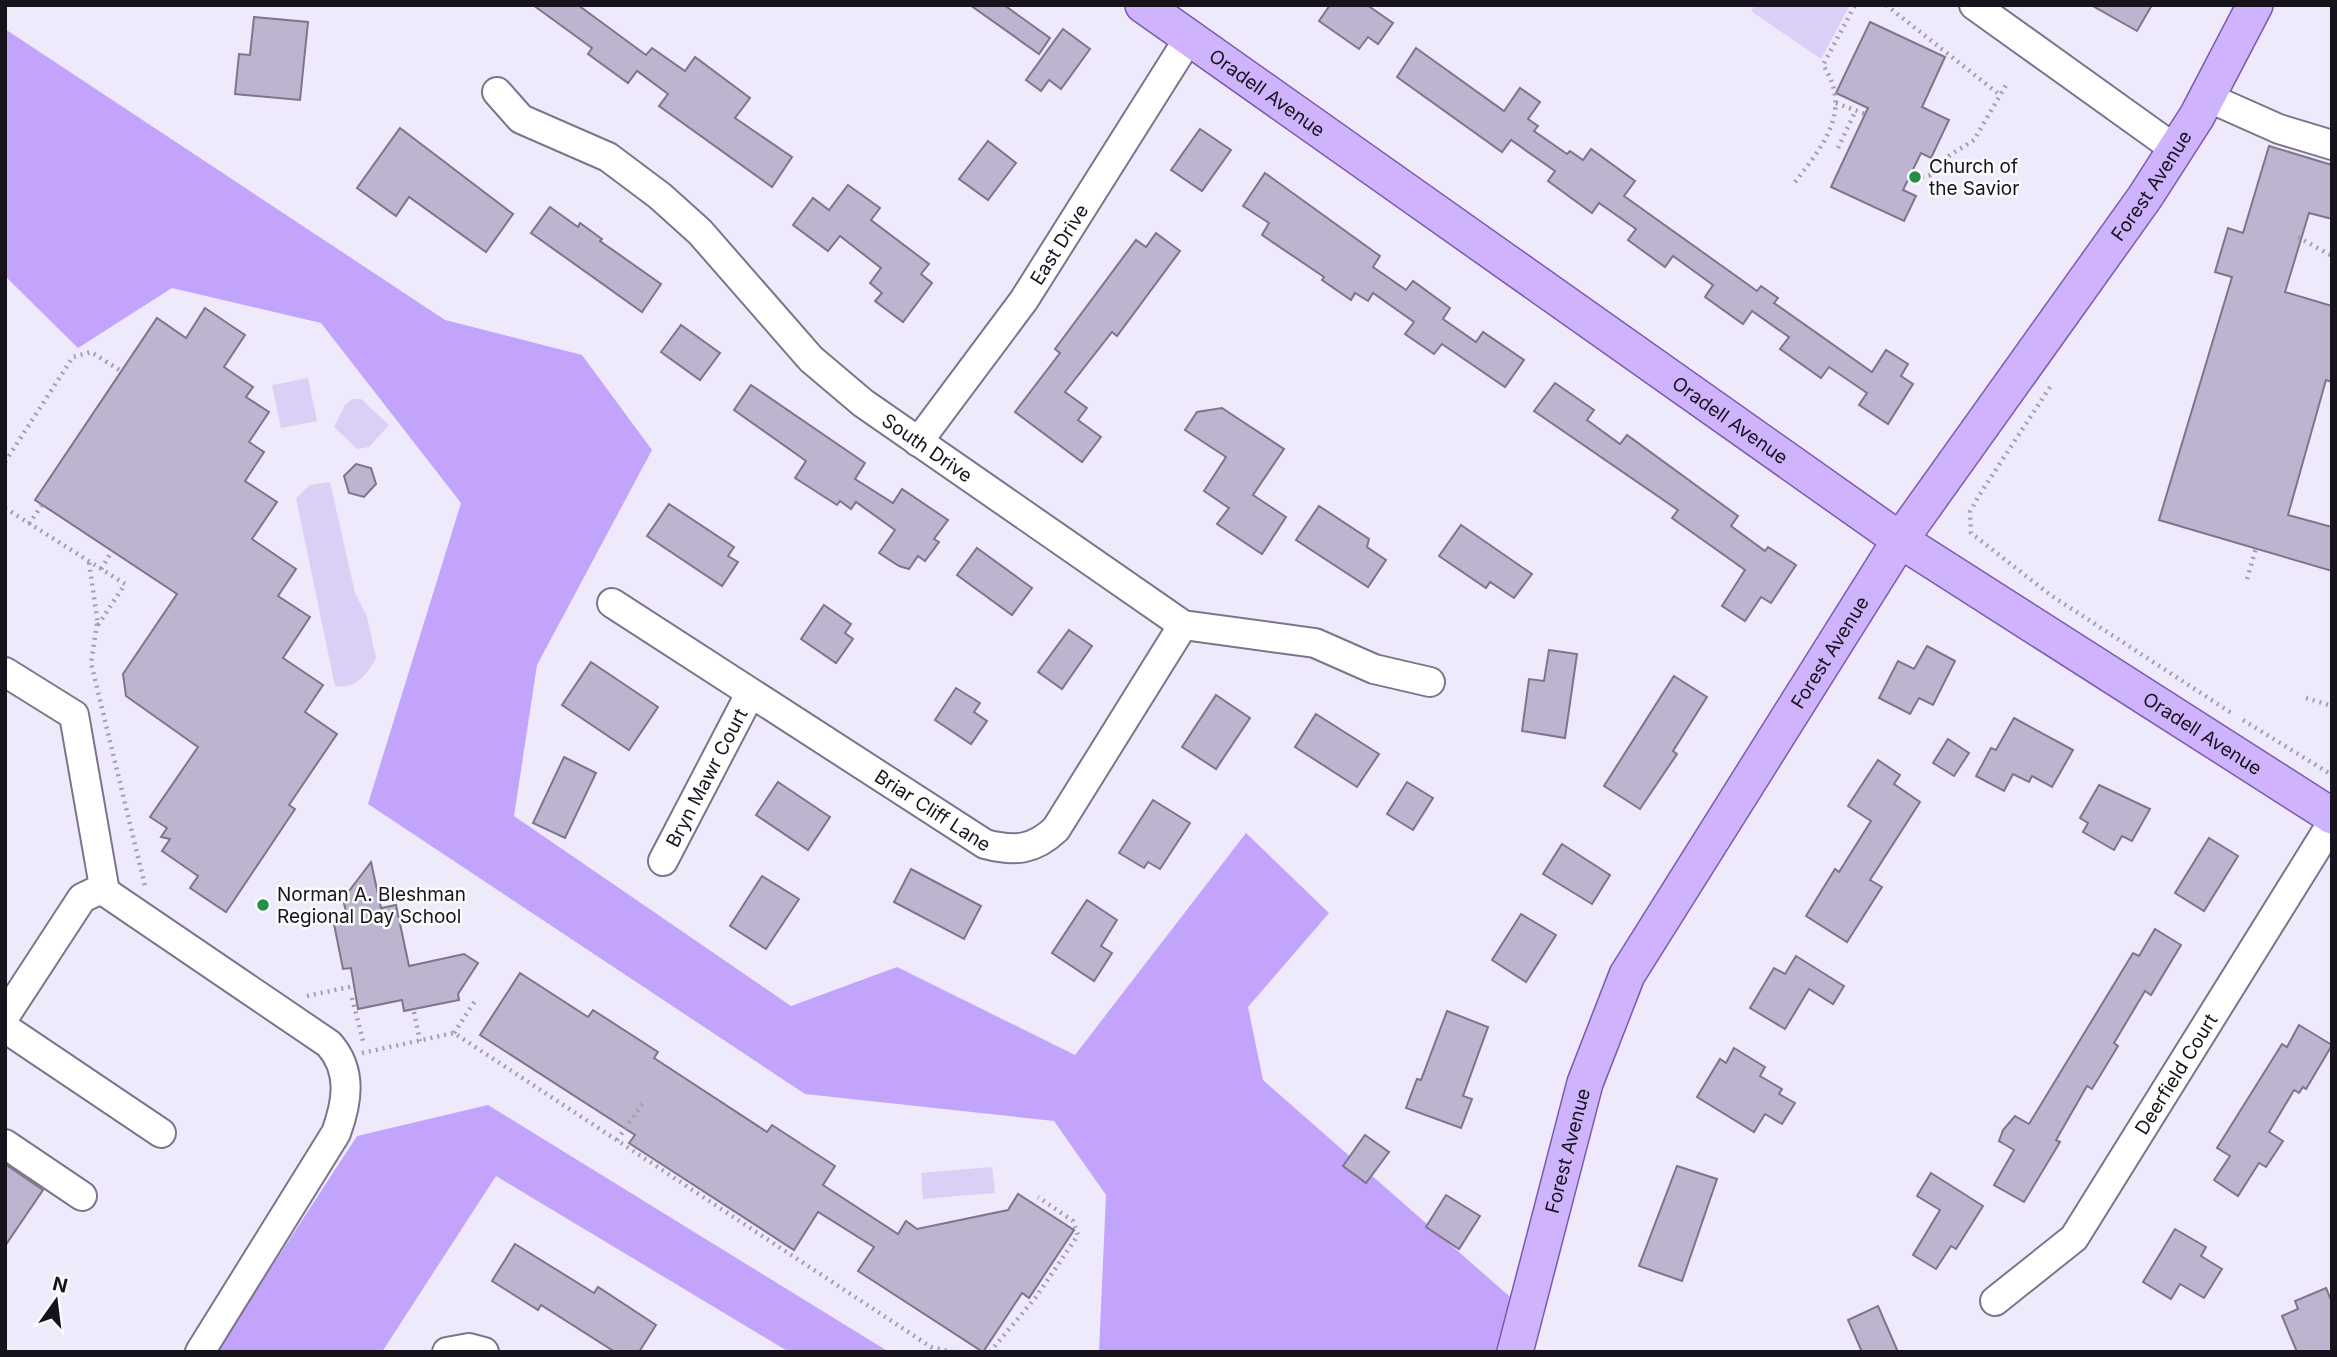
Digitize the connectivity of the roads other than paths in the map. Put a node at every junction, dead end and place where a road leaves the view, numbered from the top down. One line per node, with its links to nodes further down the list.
1 (1143, 5): 4 (main road, Oradell Avenue)
2 (1974, 5): 8 (street)
3 (2255, 5): 6 (main road, Forest Avenue)
4 (1189, 38): 9 (street, East Drive); 10 (main road, Oradell Avenue)
5 (497, 92): 9 (street, South Drive)
6 (2207, 97): 7 (street); 8 (main road, Forest Avenue)
7 (2332, 145)
8 (2175, 149): 10 (main road, Forest Avenue)
9 (918, 442): 12 (street, South Drive)
10 (1900, 540): 16 (main road, Oradell Avenue); 29 (main road, Forest Avenue)
11 (612, 603): 15 (street, Briar Cliff Lane)
12 (1183, 625): 14 (street, South Drive); 15 (street, Briar Cliff Lane)
13 (5, 672): 19 (street)
14 (1430, 682)
15 (750, 694): 18 (street, Bryn Mawr Court)
16 (2332, 816)
17 (2332, 823): 25 (street, Deerfield Court)
18 (663, 861)
19 (105, 892): 20 (street); 26 (street)
20 (5, 1016)
21 (5, 1028): 22 (street)
22 (161, 1133)
23 (5, 1144): 24 (street)
24 (82, 1196)
25 (1995, 1301)
26 (200, 1352)
27 (447, 1352): 28 (street)
28 (484, 1352)
29 (1515, 1352)

